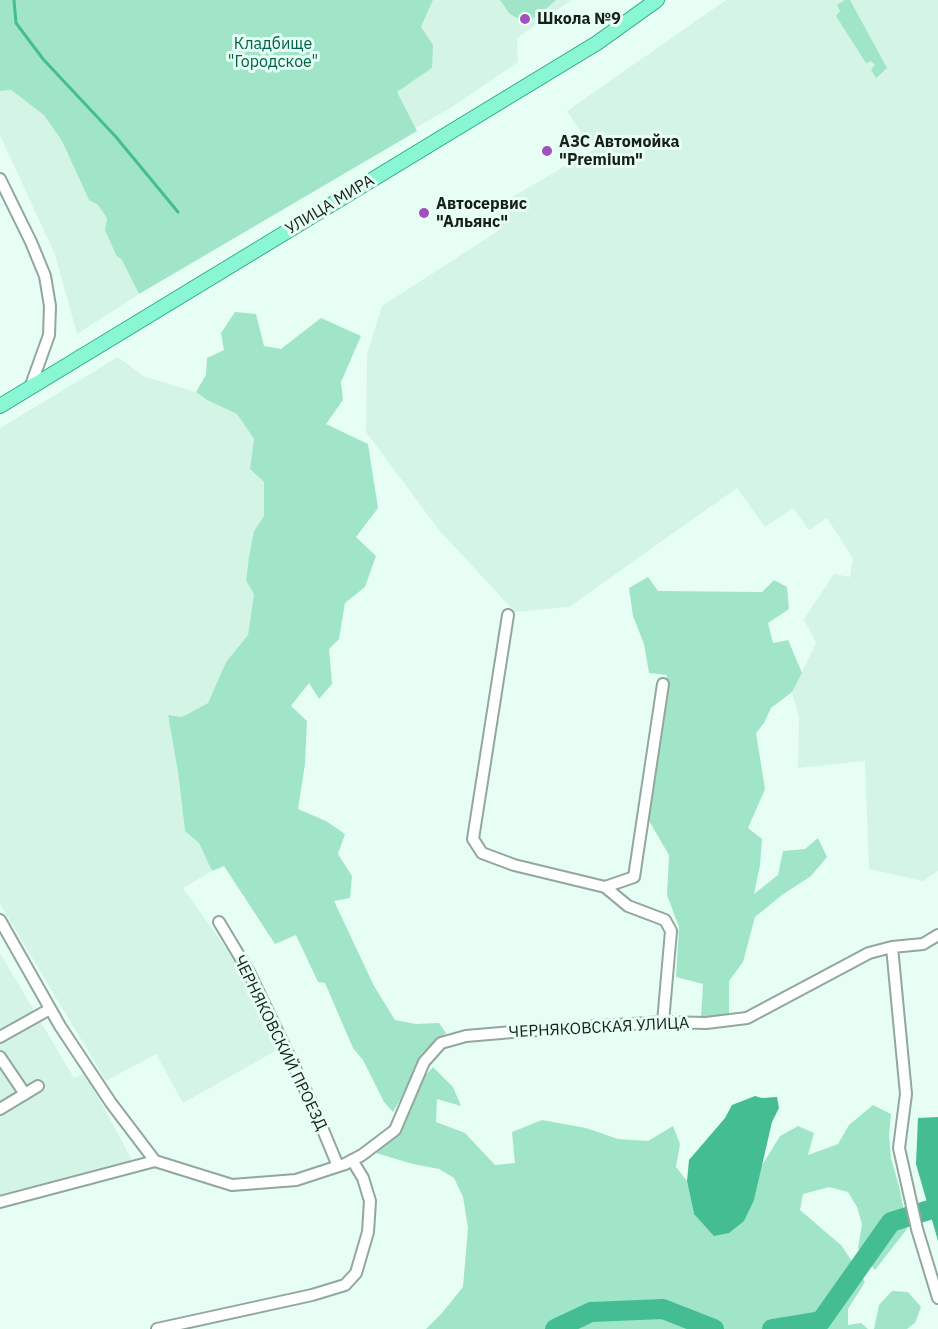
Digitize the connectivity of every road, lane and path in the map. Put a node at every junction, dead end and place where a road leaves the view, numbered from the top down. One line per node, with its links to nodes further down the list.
1 (657, 0): 3 (main road, УЛИЦА МИРА)
2 (0, 179): 3 (street)
3 (30, 387): 4 (main road, УЛИЦА МИРА)
4 (0, 405)
5 (508, 615): 7 (street)
6 (663, 684): 7 (street)
7 (605, 887): 13 (street)
8 (0, 920): 12 (street)
9 (219, 922): 21 (street, ЧЕРНЯКОВСКИЙ ПРОЕЗД)
10 (938, 935): 11 (street, ЧЕРНЯКОВСКАЯ УЛИЦА)
11 (892, 947): 13 (street, ЧЕРНЯКОВСКАЯ УЛИЦА); 23 (street)
12 (50, 1009): 14 (street); 20 (street)
13 (663, 1022): 19 (street, ЧЕРНЯКОВСКАЯ УЛИЦА)
14 (0, 1037)
15 (0, 1057): 17 (street)
16 (38, 1086): 17 (street)
17 (25, 1094): 18 (street)
18 (0, 1109)
19 (352, 1160): 21 (street, ЧЕРНЯКОВСКАЯ УЛИЦА); 24 (street)
20 (154, 1161): 21 (street, ЧЕРНЯКОВСКАЯ УЛИЦА); 22 (street)
21 (338, 1166)
22 (0, 1202)
23 (938, 1298)
24 (157, 1329)

